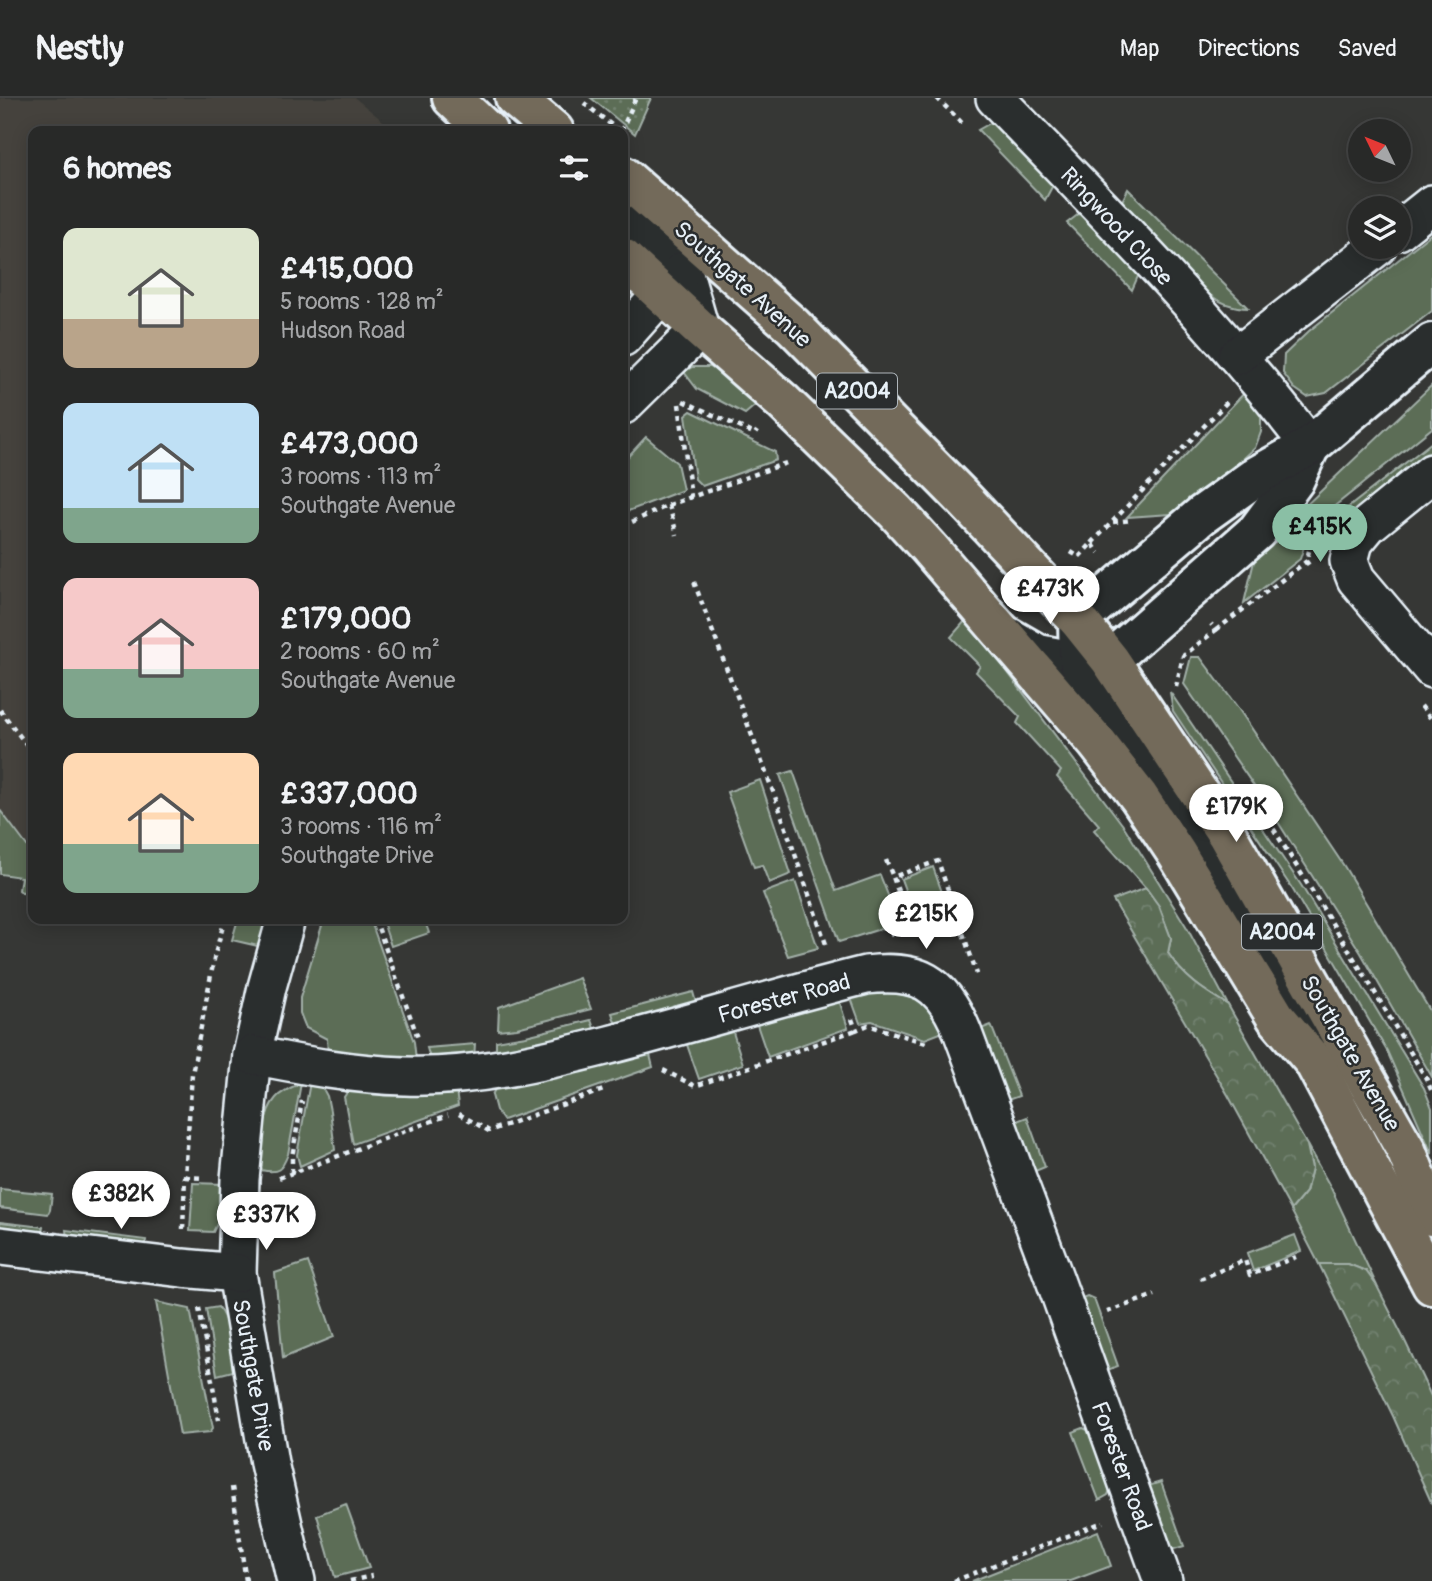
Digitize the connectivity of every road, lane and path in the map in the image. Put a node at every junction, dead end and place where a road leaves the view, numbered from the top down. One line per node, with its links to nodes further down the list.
1 (452, 98): 6 (main road)
2 (515, 98): 7 (main road)
3 (578, 98): 8 (path)
4 (636, 98): 9 (path)
5 (995, 98): 20 (street, Ringwood Close)
6 (482, 126)
7 (547, 126)
8 (614, 126)
9 (622, 126)
10 (628, 184): 16 (main road, Southgate Avenue / A2004)
11 (1432, 204): 13 (street)
12 (628, 214): 16 (street)
13 (1411, 221)
14 (628, 259): 16 (main road, Southgate Avenue / A2004)
15 (1364, 259): 20 (street)
16 (682, 270): 17 (main road, Southgate Avenue / A2004); 18 (street); 36 (main road, Southgate Avenue / A2004)
17 (700, 329): 22 (street); 38 (main road, Southgate Avenue / A2004)
18 (628, 331)
19 (1432, 343): 25 (street)
20 (1245, 366): 25 (street, Ringwood Close); 32 (path)
21 (678, 399): 28 (path)
22 (628, 400)
23 (755, 433): 24 (path)
24 (767, 439)
25 (1310, 446): 35 (street); 36 (street)
26 (790, 461): 28 (path)
27 (1432, 473): 33 (street)
28 (691, 497): 29 (path)
29 (669, 505): 30 (path); 31 (path)
30 (628, 524)
31 (677, 535)
32 (1092, 543)
33 (1349, 561): 37 (path); 40 (street)
34 (694, 582): 44 (path)
35 (1185, 595): 37 (path); 39 (street)
36 (1078, 620): 39 (main road, Southgate Avenue / A2004)
37 (1216, 630): 41 (path)
38 (1005, 635): 39 (street); 57 (main road, Southgate Avenue / A2004)
39 (1095, 661): 57 (street); 65 (main road, Southgate Avenue / A2004)
40 (1432, 669)
41 (1183, 698)
42 (0, 710): 43 (path)
43 (28, 746)
44 (777, 802)
45 (1263, 811): 61 (path)
46 (886, 860): 47 (path)
47 (893, 877): 48 (path); 51 (path)
48 (957, 917): 51 (path); 53 (path)
49 (285, 924): 56 (street, Southgate Drive)
50 (377, 924): 55 (path)
51 (911, 928): 52 (path)
52 (888, 934)
53 (979, 980)
54 (856, 1030): 59 (path)
55 (420, 1042)
56 (253, 1055): 58 (street, Forester Road); 64 (street, Southgate Drive)
57 (1314, 1062): 70 (main road, Southgate Avenue / A2004)
58 (309, 1066): 62 (path); 73 (street, Forester Road)
59 (661, 1069)
60 (612, 1086): 62 (path)
61 (1432, 1092)
62 (292, 1173): 64 (path)
63 (185, 1177): 64 (path)
64 (240, 1180): 68 (street, Southgate Drive)
65 (1432, 1216)
66 (0, 1246): 68 (street)
67 (1296, 1257): 69 (path)
68 (237, 1273): 77 (street, Southgate Drive)
69 (1200, 1279)
70 (1432, 1285)
71 (1155, 1295): 72 (path)
72 (1103, 1313)
73 (1138, 1510): 74 (path); 80 (street, Forester Road)
74 (1102, 1522): 75 (path); 79 (path)
75 (1106, 1534)
76 (372, 1576): 78 (path)
77 (296, 1581)
78 (350, 1581)
79 (954, 1581)
80 (1164, 1581)

